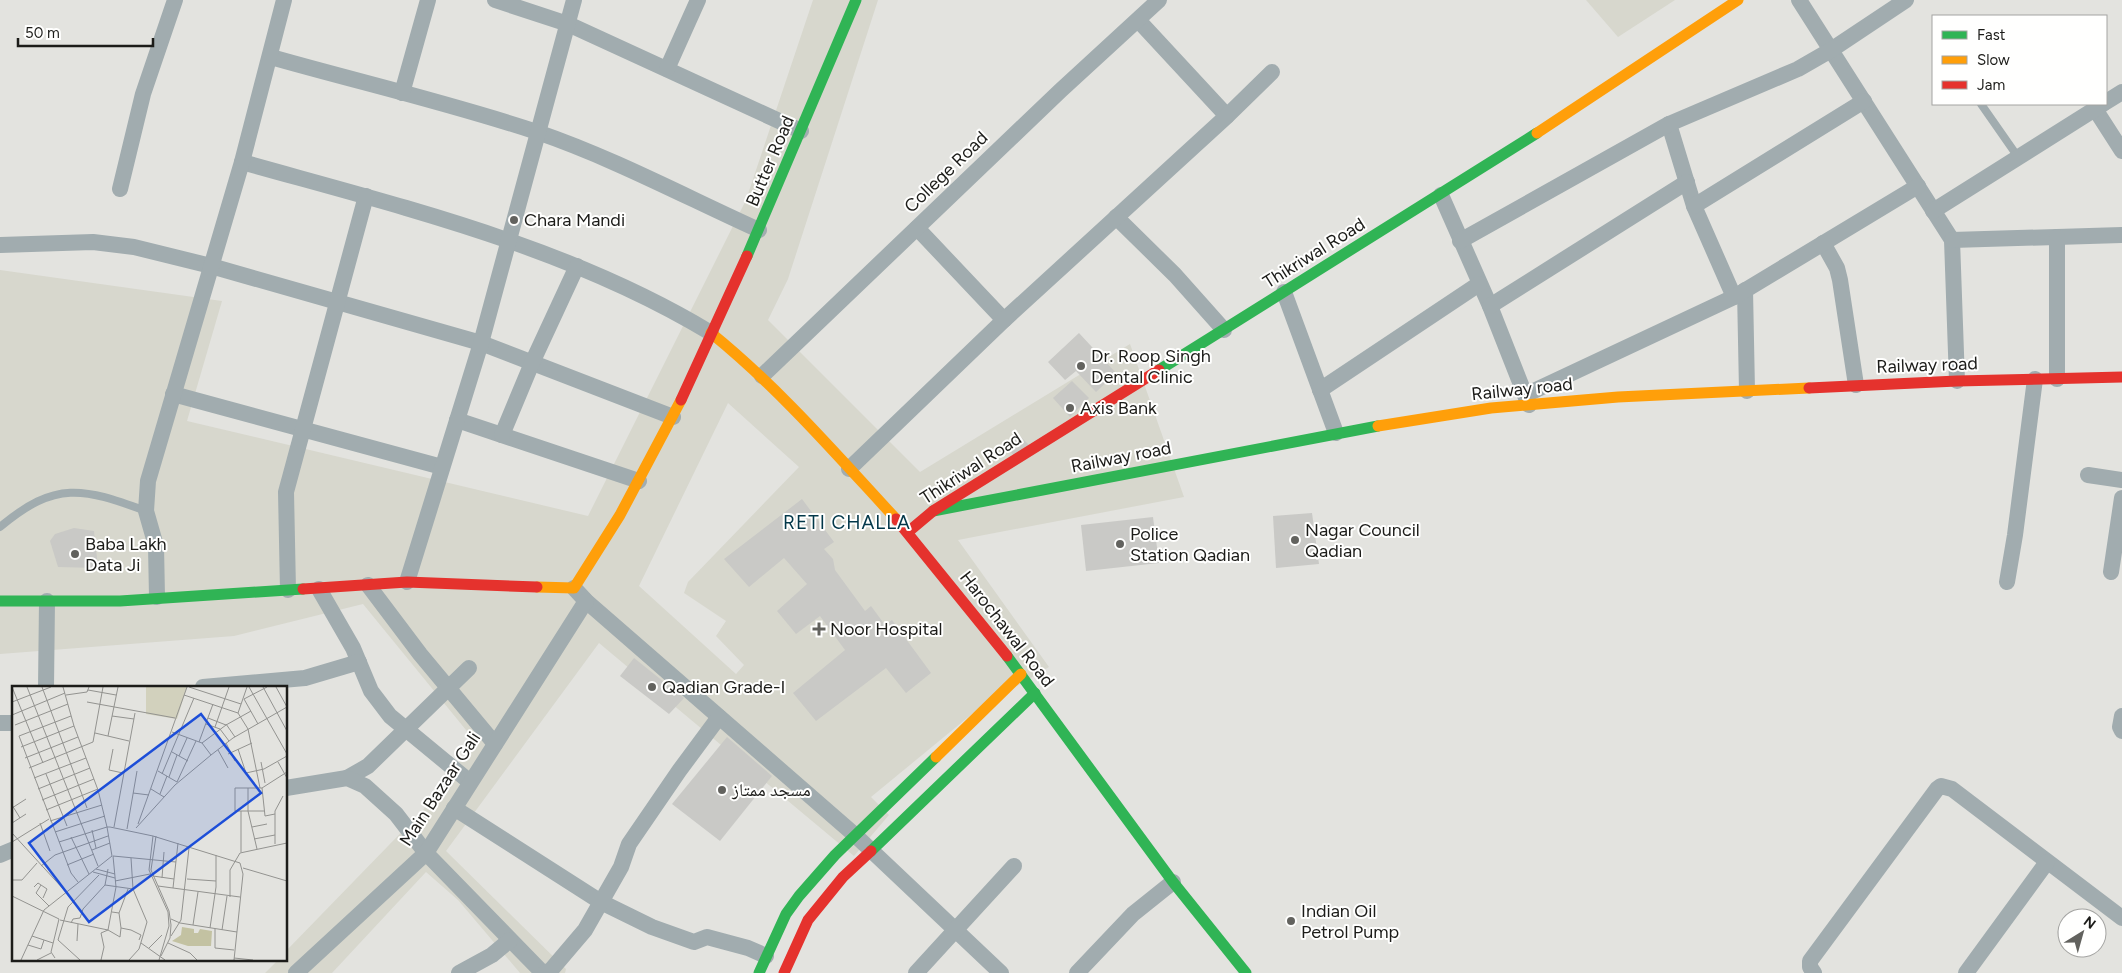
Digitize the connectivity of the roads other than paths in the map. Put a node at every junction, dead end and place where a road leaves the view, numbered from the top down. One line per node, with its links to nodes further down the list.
1 (175, 0): 33 (street)
2 (284, 0): 15 (street)
3 (428, 0): 19 (street)
4 (495, 0): 13 (street)
5 (574, 0): 13 (street)
6 (698, 0): 16 (street)
7 (856, 0): 26 (main road, Butter Road)
8 (1738, 0): 34 (main road, Thikriwal Road)
9 (1800, 0): 14 (street)
10 (1906, 0): 14 (street)
11 (1156, 1): 12 (street, College Road)
12 (1138, 20): 24 (street); 39 (street, College Road)
13 (568, 24): 16 (street); 27 (street)
14 (1831, 50): 20 (street); 25 (street)
15 (270, 57): 19 (street); 30 (street)
16 (667, 69): 26 (street)
17 (1272, 72): 24 (street)
18 (2122, 92): 21 (street)
19 (402, 93): 27 (street)
20 (1864, 101): 32 (street); 36 (street)
21 (2107, 101)
22 (1982, 105): 29 (lane)
23 (2101, 105): 28 (street); 29 (street)
24 (1227, 116): 38 (street)
25 (1669, 124): 31 (street); 45 (street)
26 (801, 131): 40 (main road, Butter Road)
27 (538, 133): 40 (street); 43 (street)
28 (2122, 151)
29 (2018, 157): 37 (street)
30 (242, 162): 35 (street); 48 (street)
31 (1687, 182): 36 (street); 54 (street)
32 (1918, 186): 37 (street); 46 (street)
33 (120, 190)
34 (1441, 195): 45 (street); 51 (main road, Thikriwal Road)
35 (366, 196): 43 (street); 53 (street)
36 (1694, 206): 52 (street)
37 (1933, 211): 44 (street)
38 (1116, 217): 55 (street); 56 (street)
39 (917, 228): 55 (street); 60 (street, College Road)
40 (759, 230): 57 (main road, Butter Road)
41 (2122, 235): 42 (street)
42 (2057, 237): 44 (street); 63 (street)
43 (509, 239): 49 (street); 58 (street)
44 (1952, 240): 64 (street)
45 (1460, 241): 50 (street)
46 (1823, 243): 52 (street); 65 (street)
47 (0, 245): 48 (street)
48 (211, 266): 53 (street); 68 (street)
49 (578, 266): 57 (street); 59 (street)
50 (1479, 284): 54 (street); 66 (street)
51 (1284, 292): 56 (main road, Thikriwal Road); 66 (street)
52 (1740, 294): 67 (street); 69 (street)
53 (339, 302): 58 (street); 72 (street)
54 (1490, 306): 69 (street)
55 (1004, 320): 76 (street)
56 (1224, 330): 82 (main road, Thikriwal Road)
57 (711, 333): 60 (main road, Harochawal Road); 70 (main road, Butter Road)
58 (481, 343): 59 (street); 71 (street)
59 (532, 363): 70 (street); 74 (street)
60 (762, 376): 76 (main road, Harochawal Road)
61 (2122, 377): 63 (main road, Railway road)
62 (2035, 379): 63 (main road, Railway road); 64 (main road, Railway road); 87 (street)
63 (2057, 379)
64 (1957, 380): 65 (main road, Railway road)
65 (1856, 385): 67 (main road, Railway road)
66 (1320, 390): 73 (street)
67 (1747, 391): 69 (main road, Railway road)
68 (173, 394): 72 (street); 81 (street)
69 (1527, 400): 73 (main road, Railway road)
70 (673, 417): 79 (main road, Butter Road)
71 (457, 420): 74 (street); 75 (street)
72 (303, 428): 75 (street); 91 (street)
73 (1336, 433): 82 (main road, Railway road)
74 (502, 435): 79 (street)
75 (442, 467): 86 (street)
76 (850, 469): 84 (main road, Harochawal Road)
77 (2088, 475): 78 (street)
78 (2122, 480)
79 (639, 481): 89 (main road, Butter Road)
80 (2122, 498): 85 (street)
81 (146, 511): 83 (lane); 93 (street)
82 (933, 511): 84 (main road, Thikriwal Road)
83 (0, 527)
84 (908, 532): 98 (main road, Harochawal Road)
85 (2111, 572)
86 (407, 582): 88 (main road); 89 (main road)
87 (2007, 582)
88 (368, 585): 90 (main road); 101 (street)
89 (574, 588): 95 (street)
90 (319, 589): 91 (main road); 96 (street)
91 (288, 590): 93 (main road)
92 (0, 598): 94 (main road)
93 (157, 598): 94 (main road)
94 (47, 601): 99 (street)
95 (586, 601): 104 (street); 107 (street, Main Bazaar Gali)
96 (358, 662): 100 (street); 105 (street)
97 (469, 668): 101 (street)
98 (1021, 674): 102 (main road, Harochawal Road); 112 (main road)
99 (46, 686)
100 (214, 686)
101 (449, 689): 105 (street); 107 (street)
102 (1035, 693): 114 (main road); 119 (main road, Harochawal Road)
103 (2122, 716): 106 (street)
104 (720, 718): 112 (street); 120 (street)
105 (407, 730): 108 (street); 109 (street)
106 (2122, 731)
107 (495, 744): 109 (street, Main Bazaar Gali)
108 (348, 778): 110 (street); 115 (street)
109 (470, 782): 111 (street, Main Bazaar Gali)
110 (288, 788)
111 (454, 808): 115 (street, Main Bazaar Gali); 120 (street)
112 (856, 836): 114 (street); 124 (main road)
113 (12, 849): 116 (street)
114 (870, 849): 122 (street); 131 (main road)
115 (426, 853): 123 (street); 126 (street, Main Bazaar Gali)
116 (0, 855)
117 (2047, 862): 121 (street); 135 (street); 136 (street)
118 (1014, 866): 122 (street)
119 (1173, 882): 125 (main road, Harochawal Road); 134 (street)
120 (601, 902): 124 (street); 129 (street)
121 (2122, 918)
122 (955, 930): 132 (street); 133 (street)
123 (510, 940): 127 (street); 128 (street)
124 (766, 956): 130 (main road)
125 (1242, 972)
126 (296, 973)
127 (459, 973)
128 (541, 973)
129 (545, 973)
130 (759, 973)
131 (784, 973)
132 (916, 973)
133 (1001, 973)
134 (1077, 973)
135 (1814, 973)
136 (1966, 973)

